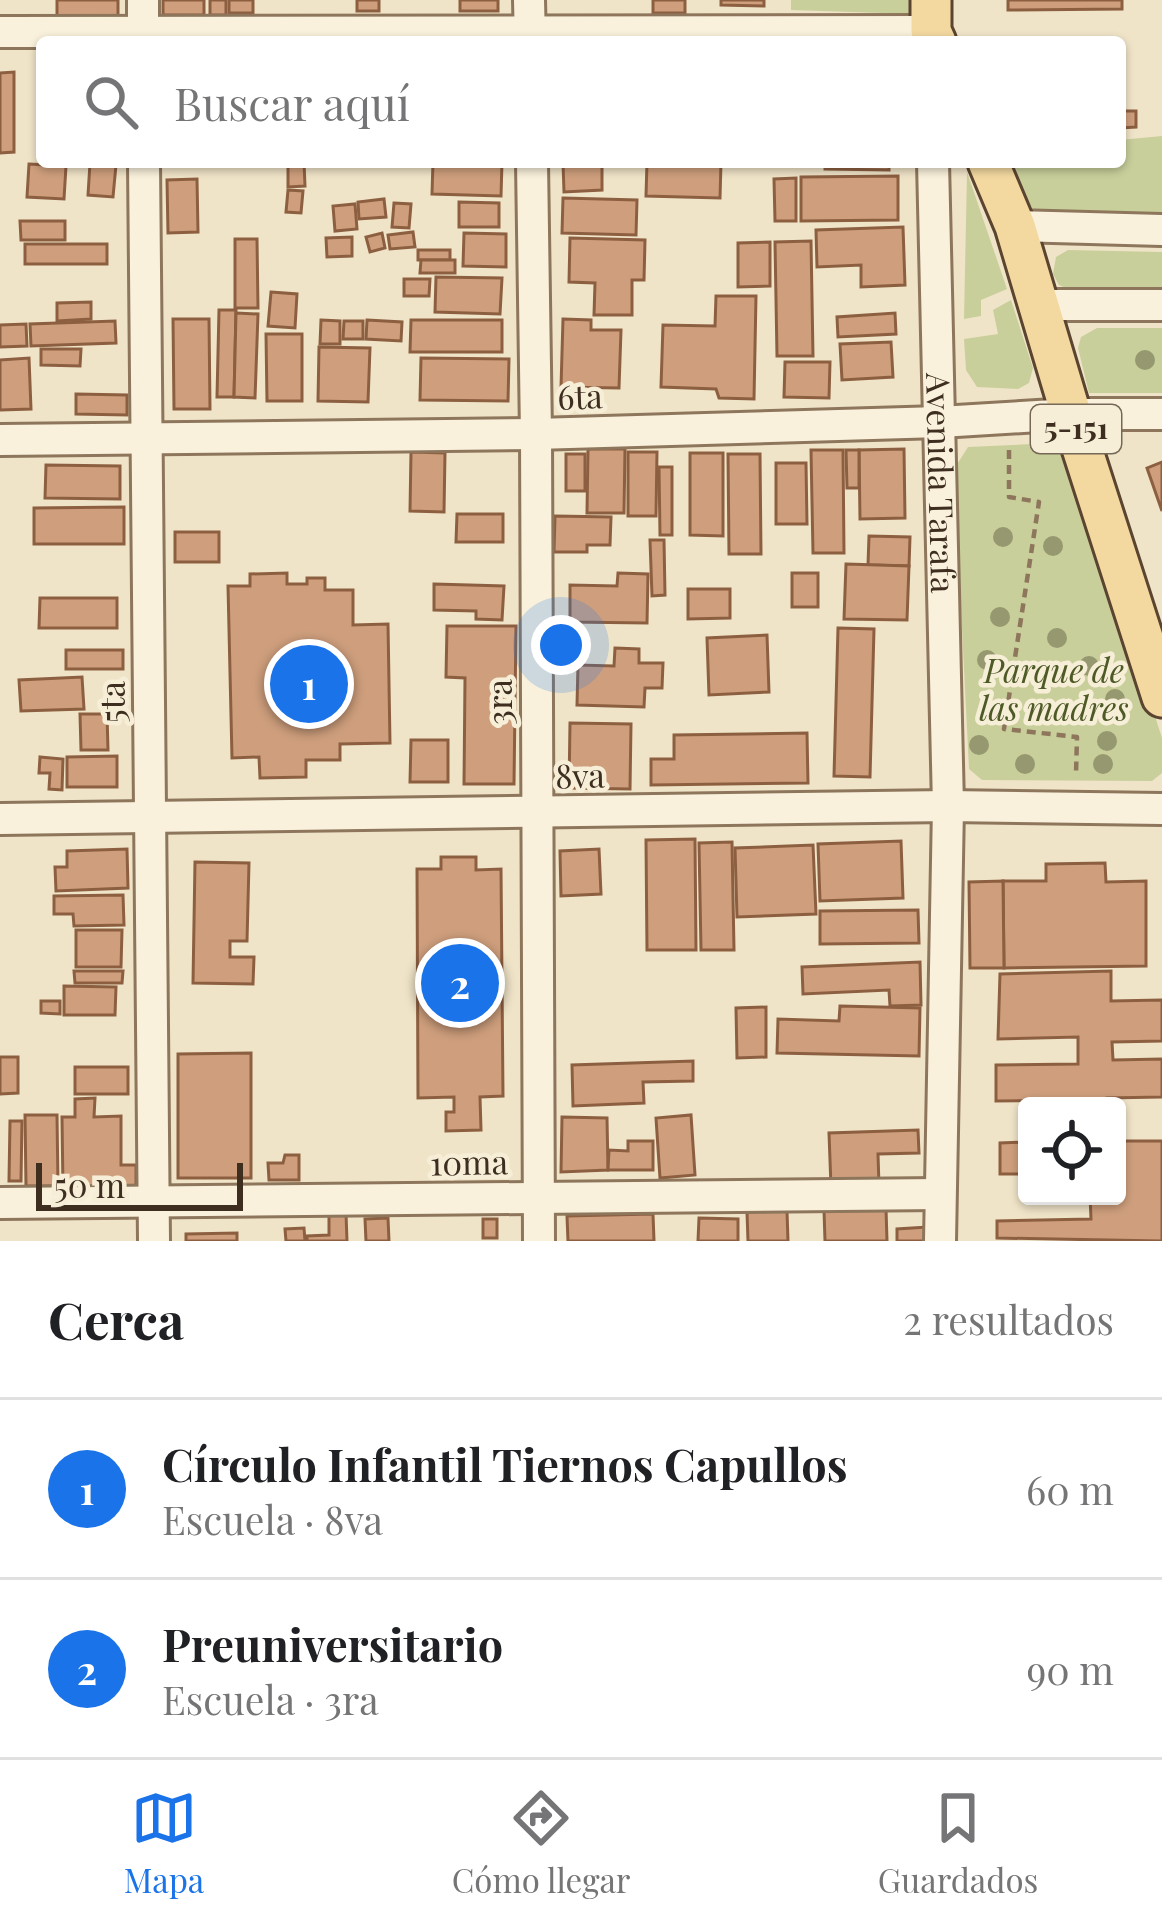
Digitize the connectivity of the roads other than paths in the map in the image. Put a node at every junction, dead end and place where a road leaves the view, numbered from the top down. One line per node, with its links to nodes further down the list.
1 (143, 0): 6 (street)
2 (530, 24): 3 (street); 7 (street)
3 (932, 29)
4 (0, 32): 5 (street)
5 (114, 36)
6 (143, 36)
7 (173, 36)
8 (144, 168): 20 (street, 5ta)
9 (532, 168): 19 (street, 3ra)
10 (933, 168): 18 (street, Avenida Tarafa)
11 (991, 168): 12 (main road, 5-151)
12 (1015, 226): 13 (street); 14 (main road, 5-151)
13 (1162, 230)
14 (1040, 305): 15 (street); 16 (main road, 5-151)
15 (1162, 305)
16 (1071, 414): 17 (street, 6ta); 18 (street, 6ta); 22 (main road, 5-151)
17 (1162, 415)
18 (940, 422): 19 (street, 6ta); 23 (street, Avenida Tarafa)
19 (536, 434): 20 (street, 6ta); 25 (street, 3ra)
20 (147, 438): 21 (street, 6ta); 26 (street, 5ta)
21 (0, 440)
22 (1162, 698)
23 (949, 806): 24 (street, 8va); 25 (street, 8va); 28 (street, Avenida Tarafa)
24 (1162, 809)
25 (536, 813): 26 (street, 8va); 29 (street, 3ra)
26 (150, 816): 27 (street, 8va); 30 (street, 5ta)
27 (0, 819)
28 (940, 1194): 29 (street, 10ma); 34 (street, Avenida Tarafa)
29 (539, 1198): 30 (street, 10ma); 33 (street, 3ra)
30 (154, 1202): 31 (street, 10ma); 32 (street, 5ta)
31 (0, 1203)
32 (154, 1241)
33 (539, 1241)
34 (940, 1241)

